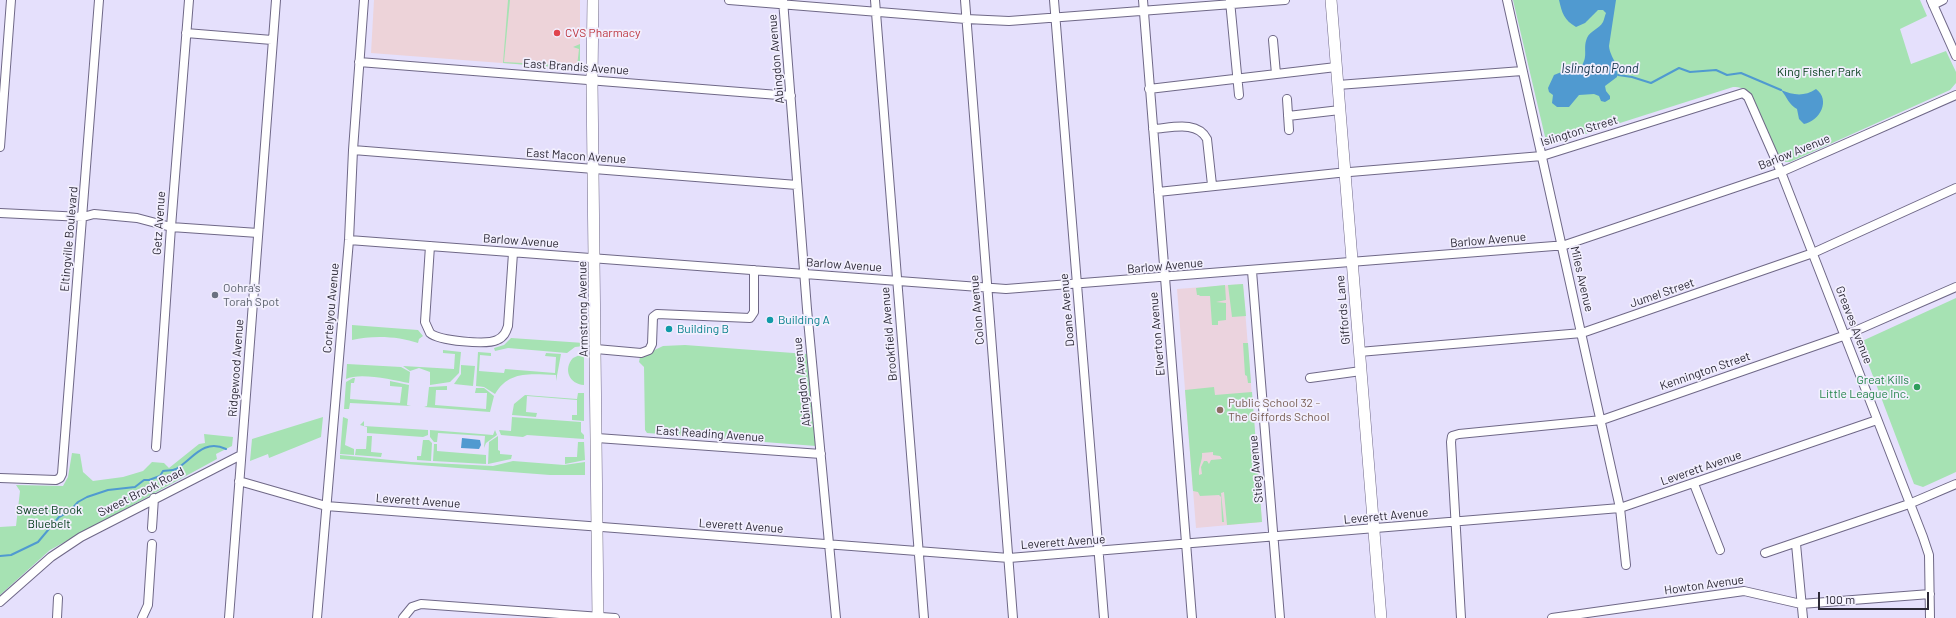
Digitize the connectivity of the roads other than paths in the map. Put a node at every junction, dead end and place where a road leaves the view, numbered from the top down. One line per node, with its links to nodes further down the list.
1 (11, 0): 44 (street)
2 (99, 0): 55 (street, Eltingville Boulevard)
3 (189, 0): 23 (street, Getz Avenue)
4 (276, 0): 24 (street, Ridgewood Avenue)
5 (364, 0): 27 (street, Cortelyou Avenue)
6 (593, 0): 32 (street, Armstrong Avenue)
7 (728, 0): 16 (street)
8 (875, 0): 20 (street, Brookfield Avenue)
9 (965, 0): 22 (street, Colon Avenue)
10 (1054, 0): 21 (street, Doane Avenue)
11 (1143, 0): 19 (street, Elverton Avenue)
12 (1285, 0): 17 (street)
13 (1331, 0): 28 (street, Giffords Lane)
14 (1507, 0): 29 (street, Miles Avenue)
15 (1943, 0): 18 (street)
16 (783, 2): 20 (street); 37 (street, Abingdon Avenue)
17 (1231, 2): 19 (street); 31 (street)
18 (1932, 2): 26 (street)
19 (1144, 10): 21 (street); 34 (street, Elverton Avenue)
20 (876, 12): 22 (street); 69 (street, Brookfield Avenue)
21 (1055, 18): 22 (street); 70 (street, Doane Avenue)
22 (966, 19): 72 (street, Colon Avenue)
23 (186, 33): 24 (street); 56 (street, Getz Avenue)
24 (272, 40): 57 (street, Ridgewood Avenue)
25 (1273, 40): 30 (street)
26 (1956, 56)
27 (359, 62): 32 (street, East Brandis Avenue); 45 (street, Cortelyou Avenue)
28 (1336, 68): 30 (street); 33 (street, Giffords Lane)
29 (1522, 71): 33 (street); 46 (street, Miles Avenue)
30 (1276, 74): 31 (street)
31 (1238, 79): 34 (street); 38 (street)
32 (592, 80): 37 (street, East Brandis Avenue); 47 (street, Armstrong Avenue)
33 (1338, 85): 40 (street, Giffords Lane)
34 (1149, 89): 42 (street, Elverton Avenue)
35 (1743, 93): 46 (street, Islington Street); 48 (street, Greaves Avenue)
36 (1956, 94): 48 (street, Barlow Avenue)
37 (792, 96): 50 (street, Abingdon Avenue)
38 (1239, 96)
39 (1287, 99): 41 (street)
40 (1340, 110): 41 (street); 49 (street, Giffords Lane)
41 (1288, 116): 43 (street)
42 (1153, 129): 51 (street); 53 (street, Elverton Avenue)
43 (1289, 130)
44 (0, 148)
45 (353, 150): 47 (street, East Macon Avenue); 58 (street, Cortelyou Avenue)
46 (1542, 156): 49 (street, Islington Street); 60 (street, Miles Avenue)
47 (594, 169): 50 (street, East Macon Avenue); 63 (street, Armstrong Avenue)
48 (1781, 172): 60 (street, Barlow Avenue); 62 (street, Greaves Avenue)
49 (1345, 173): 51 (street, Islington Street); 64 (street, Giffords Lane)
50 (798, 185): 67 (street, Abingdon Avenue)
51 (1212, 185): 53 (street, Islington Street)
52 (1956, 188): 62 (street, Jumel Street)
53 (1158, 192): 68 (street, Elverton Avenue)
54 (0, 213): 55 (street)
55 (83, 217): 56 (street); 85 (street, Eltingville Boulevard)
56 (170, 227): 57 (street); 82 (street, Getz Avenue)
57 (258, 233): 83 (street, Ridgewood Avenue)
58 (349, 240): 59 (street, Barlow Avenue); 91 (street, Cortelyou Avenue)
59 (430, 246): 61 (street, Barlow Avenue); 61 (street)
60 (1562, 246): 64 (street, Barlow Avenue); 73 (street, Miles Avenue)
61 (513, 253): 63 (street, Barlow Avenue)
62 (1813, 253): 73 (street, Jumel Street); 74 (street, Greaves Avenue)
63 (595, 259): 65 (street, Barlow Avenue); 75 (street, Armstrong Avenue)
64 (1352, 263): 66 (street, Barlow Avenue); 76 (street, Giffords Lane)
65 (754, 270): 67 (street, Barlow Avenue); 75 (street)
66 (1252, 271): 68 (street, Barlow Avenue); 97 (street, Stieg Avenue)
67 (805, 274): 69 (street, Barlow Avenue); 84 (street, Abingdon Avenue)
68 (1164, 278): 70 (street, Barlow Avenue); 100 (street, Elverton Avenue)
69 (897, 281): 72 (street, Barlow Avenue); 104 (street, Brookfield Avenue)
70 (1077, 285): 72 (street, Barlow Avenue); 103 (street, Doane Avenue)
71 (1956, 287): 74 (street, Kennington Street)
72 (987, 289): 106 (street, Colon Avenue)
73 (1582, 333): 76 (street, Jumel Street); 79 (street, Miles Avenue)
74 (1846, 335): 79 (street, Kennington Street); 80 (street, Greaves Avenue)
75 (596, 349): 81 (street, Armstrong Avenue)
76 (1359, 352): 77 (street, Giffords Lane)
77 (1361, 371): 78 (street); 96 (street, Giffords Lane)
78 (1310, 378)
79 (1602, 420): 92 (street, Miles Avenue); 93 (street, Kennington Street)
80 (1877, 420): 87 (street, Leverett Avenue); 90 (street, Greaves Avenue)
81 (597, 438): 84 (street, East Reading Avenue); 94 (street, Armstrong Avenue)
82 (156, 447)
83 (241, 454): 86 (street, Ridgewood Avenue); 89 (street, Sweet Brook Road)
84 (821, 454): 99 (street, Abingdon Avenue)
85 (0, 478)
86 (239, 481): 91 (street, Leverett Avenue); 115 (street, Ridgewood Avenue)
87 (1694, 484): 92 (street, Leverett Avenue); 102 (street)
88 (1956, 484): 90 (street)
89 (154, 498): 95 (street); 110 (street, Sweet Brook Road)
90 (1909, 504): 101 (street); 108 (street, Greaves Avenue)
91 (326, 506): 94 (street, Leverett Avenue); 116 (street, Cortelyou Avenue)
92 (1620, 508): 93 (street, Leverett Avenue); 107 (street, Miles Avenue)
93 (1455, 522): 96 (street, Leverett Avenue); 126 (street)
94 (598, 527): 99 (street, Leverett Avenue); 112 (street, Armstrong Avenue)
95 (152, 528)
96 (1374, 529): 97 (street, Leverett Avenue); 125 (street, Giffords Lane)
97 (1274, 537): 100 (street, Leverett Avenue); 124 (street, Stieg Avenue)
98 (152, 544): 114 (street)
99 (829, 544): 104 (street, Leverett Avenue); 119 (street, Abingdon Avenue)
100 (1186, 544): 103 (street, Leverett Avenue); 123 (street, Elverton Avenue)
101 (1796, 544): 105 (street); 111 (street)
102 (1720, 550)
103 (1098, 551): 106 (street, Leverett Avenue); 122 (street, Doane Avenue)
104 (918, 552): 106 (street, Leverett Avenue); 120 (street, Brookfield Avenue)
105 (1765, 553)
106 (1008, 558): 121 (street, Colon Avenue)
107 (1626, 565)
108 (1930, 594): 111 (street, Howton Avenue); 129 (street, Greaves Avenue)
109 (58, 598): 113 (street)
110 (0, 602)
111 (1801, 604): 127 (street, Howton Avenue); 128 (street)
112 (598, 617): 117 (street); 118 (street)
113 (57, 618)
114 (142, 618)
115 (229, 618)
116 (317, 618)
117 (404, 618)
118 (615, 618)
119 (836, 618)
120 (924, 618)
121 (1013, 618)
122 (1104, 618)
123 (1192, 618)
124 (1280, 618)
125 (1381, 618)
126 (1461, 618)
127 (1552, 618)
128 (1803, 618)
129 (1930, 618)

